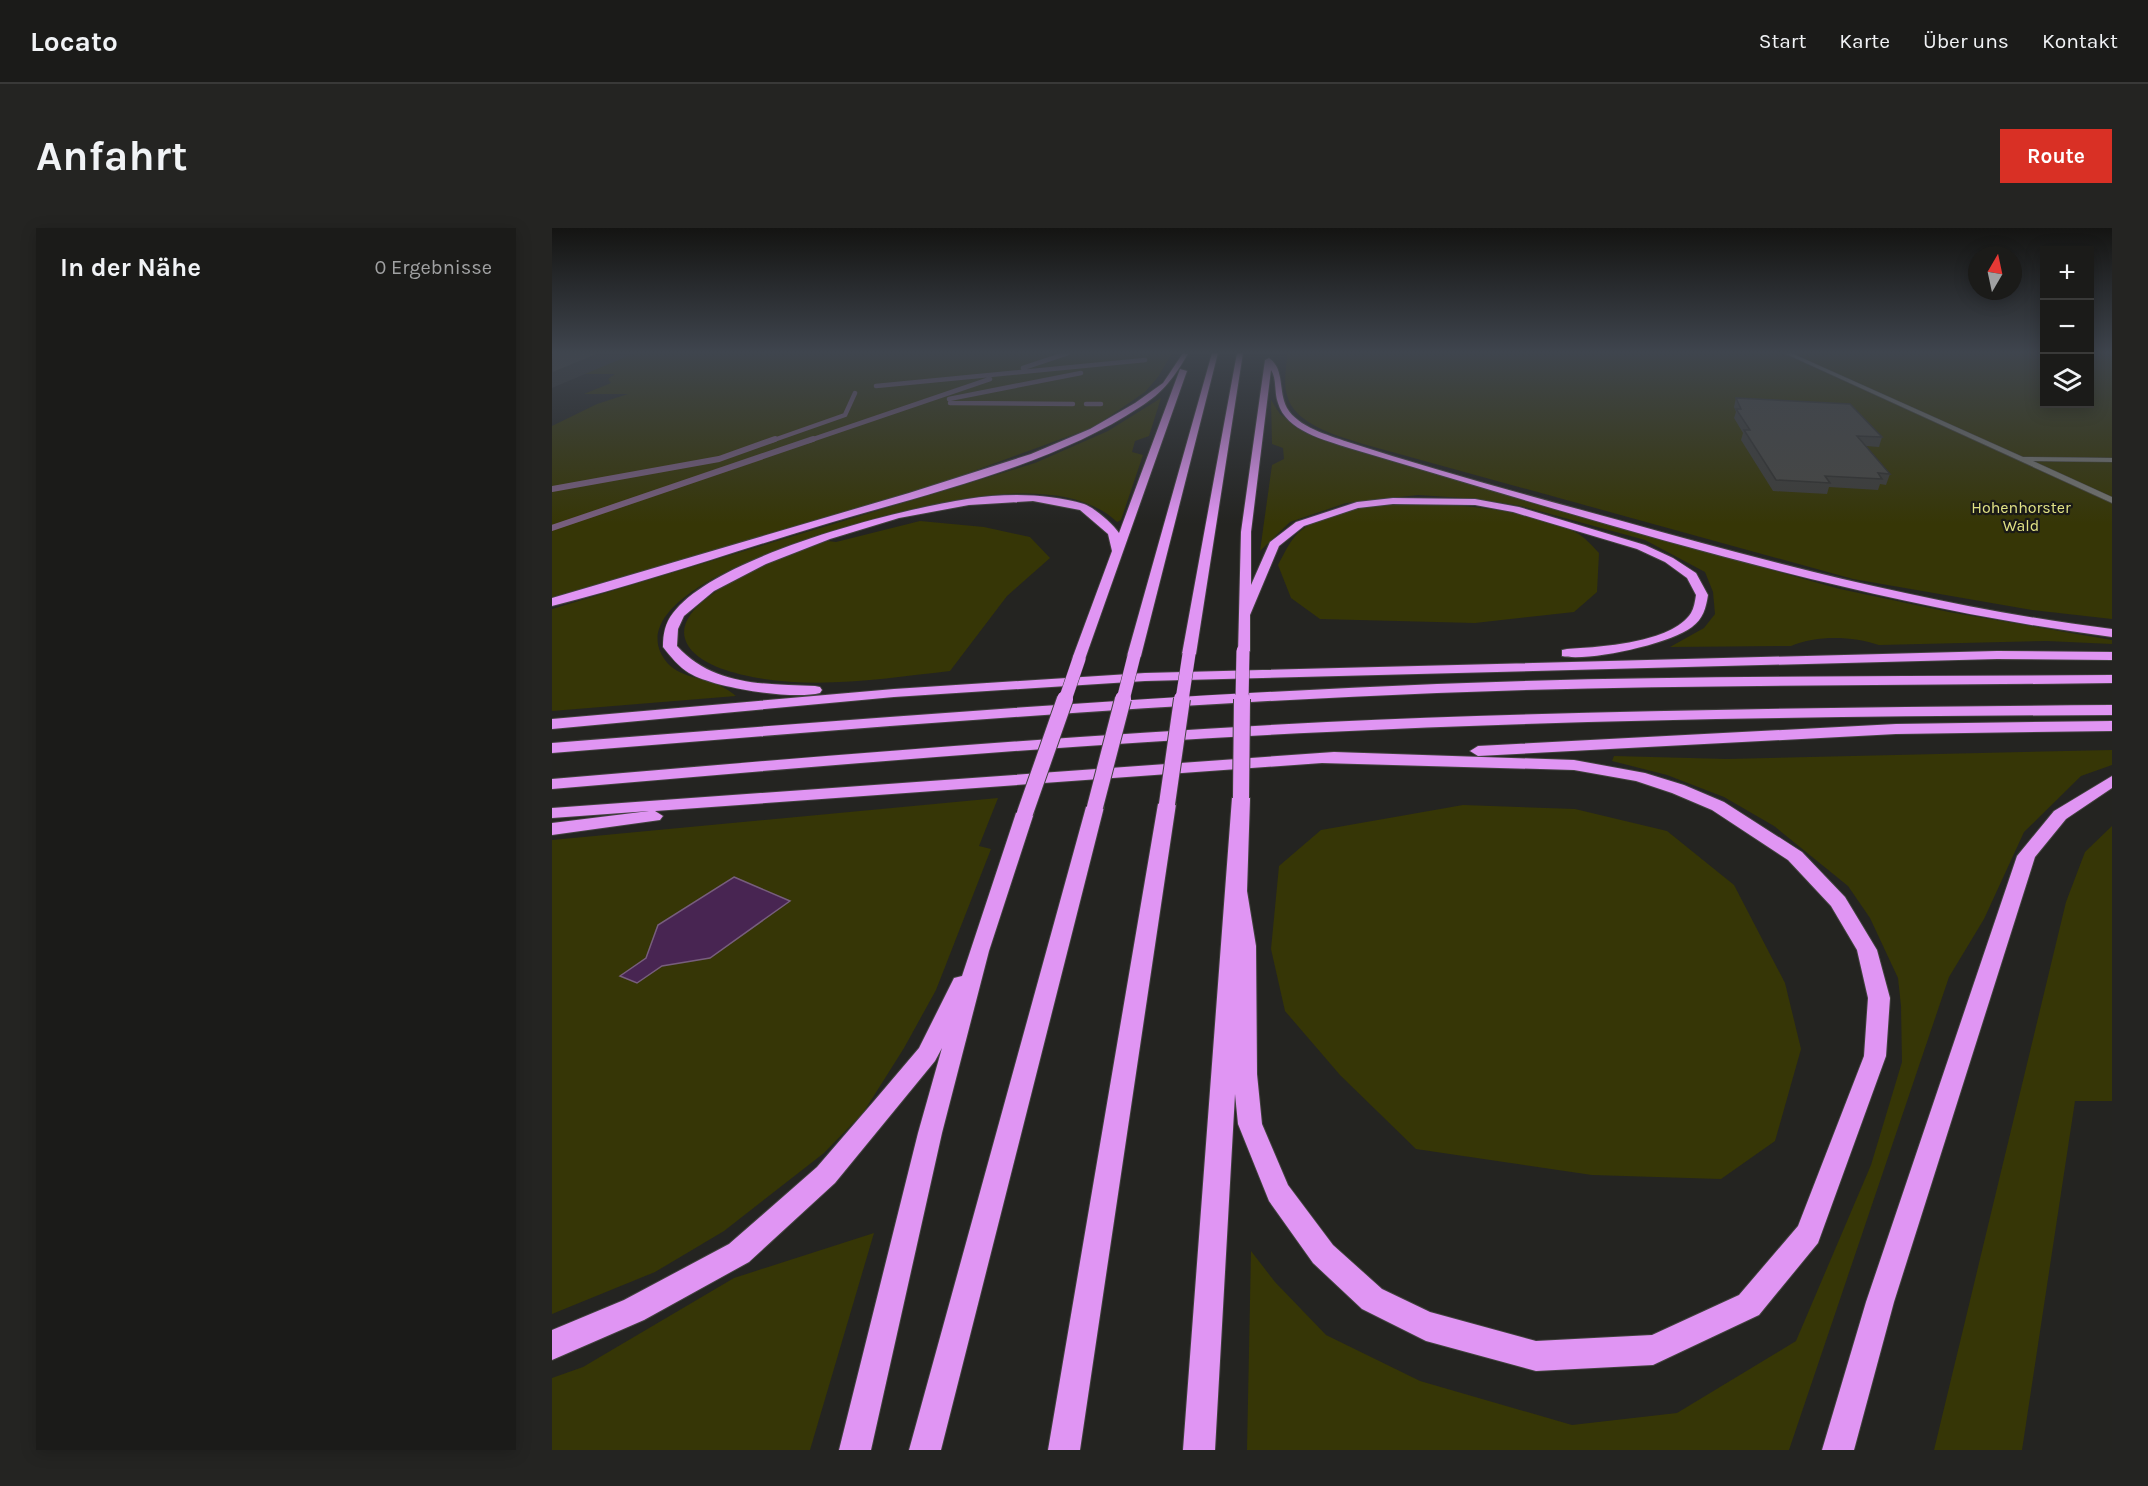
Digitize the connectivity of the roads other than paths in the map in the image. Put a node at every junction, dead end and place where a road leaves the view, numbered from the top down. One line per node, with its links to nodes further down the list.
1 (1129, 410): 12 (highway)
2 (1170, 410): 11 (highway)
3 (1200, 410): 33 (highway, bridge)
4 (1230, 410): 34 (highway, bridge)
5 (1262, 410): 13 (highway)
6 (1285, 410): 14 (highway)
7 (1911, 410): 8 (street)
8 (2016, 458): 9 (street); 10 (street)
9 (2112, 460)
10 (2112, 500)
11 (1117, 550): 18 (highway); 30 (highway, bridge)
12 (552, 602)
13 (1244, 615): 16 (highway); 29 (highway, bridge)
14 (2112, 633)
15 (2112, 656): 16 (highway)
16 (1376, 669): 18 (highway)
17 (2112, 679): 22 (highway)
18 (894, 693): 20 (highway)
19 (2112, 710): 25 (highway)
20 (552, 724)
21 (2112, 726): 23 (highway)
22 (552, 748)
23 (1323, 758): 26 (highway); 29 (highway)
24 (2112, 781): 36 (highway)
25 (552, 784)
26 (843, 791): 27 (highway); 28 (highway)
27 (552, 813)
28 (552, 829)
29 (1237, 891): 35 (highway)
30 (980, 951): 31 (highway); 32 (highway)
31 (552, 1345)
32 (855, 1450)
33 (925, 1450)
34 (1064, 1450)
35 (1199, 1450)
36 (1838, 1450)

